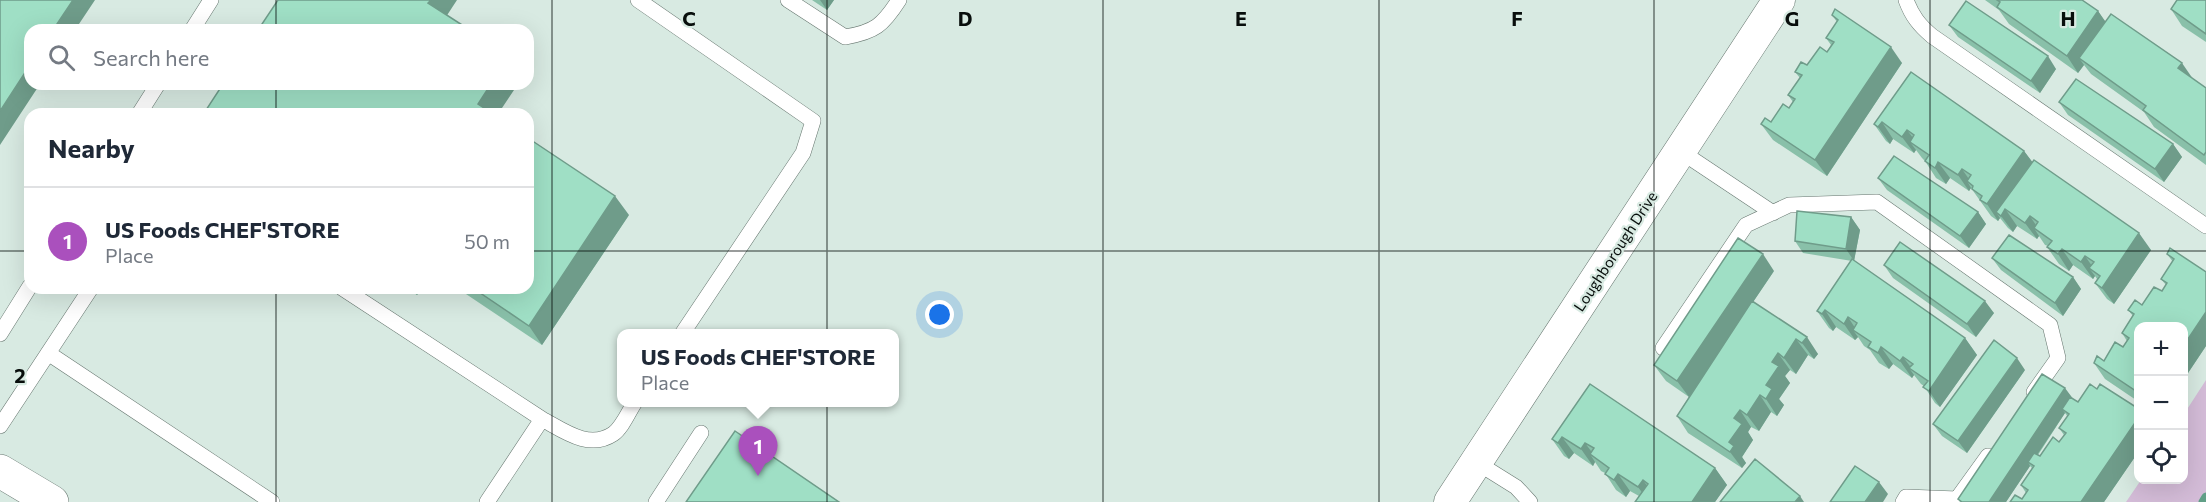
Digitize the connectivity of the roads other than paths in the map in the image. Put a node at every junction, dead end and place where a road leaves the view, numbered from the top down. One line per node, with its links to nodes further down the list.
1 (211, 0): 7 (lane)
2 (638, 0): 16 (lane)
3 (788, 0): 4 (lane)
4 (899, 0)
5 (1906, 0): 12 (lane)
6 (1774, 2): 10 (street, Loughborough Drive)
7 (196, 24)
8 (154, 90): 9 (lane)
9 (143, 108)
10 (1680, 151): 11 (lane); 26 (street, Loughborough Drive)
11 (1773, 213): 18 (lane); 20 (lane)
12 (2206, 226)
13 (25, 294): 17 (lane)
14 (87, 294): 19 (lane)
15 (351, 294): 22 (lane)
16 (684, 329)
17 (0, 334)
18 (1663, 348)
19 (48, 353): 23 (lane); 29 (lane)
20 (2025, 405)
21 (632, 407): 22 (lane)
22 (542, 419): 30 (lane)
23 (0, 426)
24 (701, 433): 31 (lane)
25 (1997, 443): 34 (lane)
26 (1476, 462): 32 (street, Loughborough Drive); 33 (lane)
27 (0, 471): 28 (street)
28 (52, 502)
29 (272, 502)
30 (487, 502)
31 (656, 502)
32 (1450, 502)
33 (1530, 502)
34 (1902, 502)

